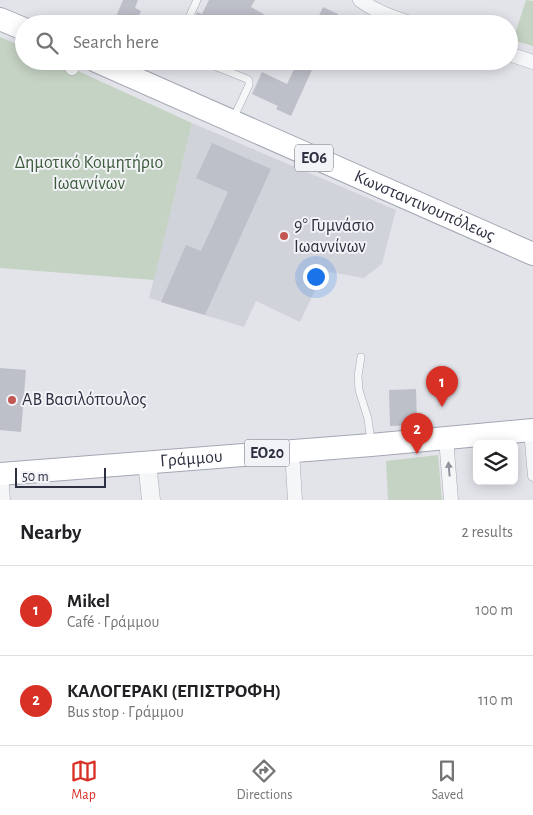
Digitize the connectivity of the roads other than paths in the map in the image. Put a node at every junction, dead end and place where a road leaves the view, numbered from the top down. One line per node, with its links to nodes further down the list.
1 (197, 0): 3 (lane)
2 (360, 0): 4 (street)
3 (190, 15)
4 (386, 15)
5 (0, 19): 6 (main road)
6 (15, 25)
7 (518, 57): 8 (street)
8 (533, 62)
9 (116, 70): 11 (main road, Κωνσταντινουπόλεως / ΕΟ6)
10 (224, 70): 11 (lane)
11 (232, 122): 12 (main road, Κωνσταντινουπόλεως / ΕΟ6)
12 (533, 254)
13 (361, 357): 16 (lane)
14 (531, 430): 15 (main road, Γράμμου / ΕΟ20); 20 (street)
15 (446, 438): 16 (main road, Γράμμου / ΕΟ20); 24 (street, one-way to 15)
16 (371, 445): 17 (main road, Γράμμου / ΕΟ20)
17 (292, 451): 18 (main road, Γράμμου / ΕΟ20); 23 (street)
18 (147, 462): 19 (main road, Γράμμου / ΕΟ20); 22 (street)
19 (0, 474): 21 (street)
20 (533, 476)
21 (3, 500)
22 (151, 500)
23 (294, 500)
24 (451, 500)

